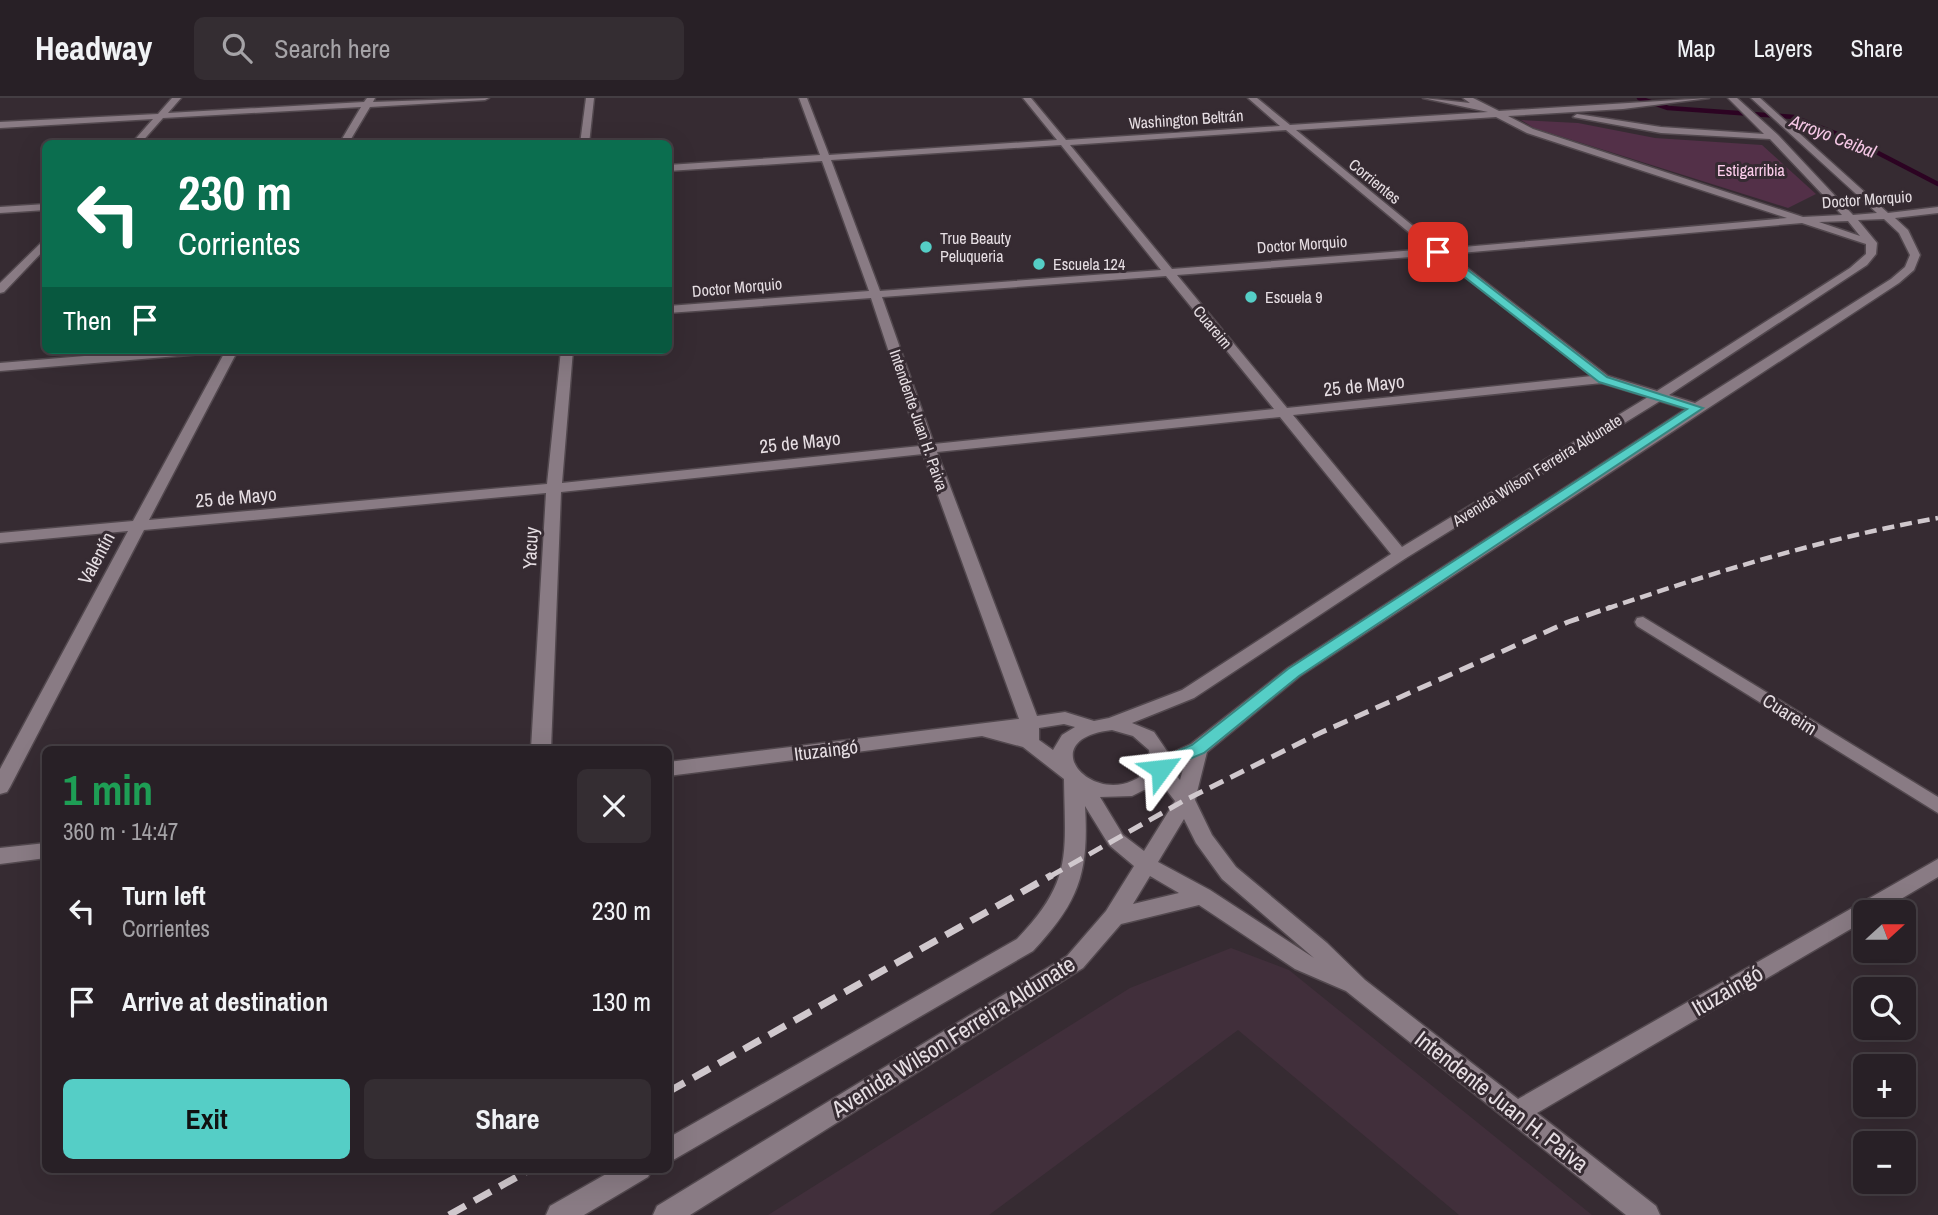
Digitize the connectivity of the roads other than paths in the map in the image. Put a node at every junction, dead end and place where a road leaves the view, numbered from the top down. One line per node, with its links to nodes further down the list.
1 (177, 98): 15 (street)
2 (485, 98): 12 (street)
3 (590, 98): 23 (street)
4 (803, 98): 25 (street, Intendente Juan H. Paiva)
5 (1027, 98): 24 (street, Cuareim)
6 (1252, 98): 18 (street, Corrientes)
7 (1427, 98): 13 (street)
8 (1467, 98): 13 (street)
9 (1705, 98): 14 (street, Washington Beltrán)
10 (1732, 98): 19 (street)
11 (1755, 98): 20 (street, Avenida Wilson Ferreira Aldunate)
12 (369, 101): 15 (street); 22 (street)
13 (1485, 108): 16 (street)
14 (1542, 111): 16 (street, Washington Beltrán); 19 (street)
15 (162, 115): 17 (street); 21 (street)
16 (1496, 115): 18 (street, Washington Beltrán); 32 (street)
17 (0, 125)
18 (1286, 128): 24 (street, Washington Beltrán); 35 (street, Corrientes)
19 (1771, 136): 20 (street); 31 (street)
20 (1802, 138): 30 (street, Avenida Wilson Ferreira Aldunate)
21 (139, 140)
22 (346, 140)
23 (585, 140)
24 (1065, 143): 25 (street, Washington Beltrán); 36 (street, Cuareim)
25 (824, 158): 26 (street, Washington Beltrán); 38 (street, Intendente Juan H. Paiva)
26 (672, 168)
27 (42, 208): 28 (street)
28 (0, 210)
29 (1938, 210): 30 (street, Doctor Morquio)
30 (1886, 216): 31 (street, Doctor Morquio); 46 (street, Avenida Wilson Ferreira Aldunate)
31 (1852, 219): 32 (street, Doctor Morquio); 33 (street)
32 (1805, 220): 33 (street); 35 (street, Doctor Morquio)
33 (1872, 243): 45 (street, Avenida Wilson Ferreira Aldunate)
34 (42, 245): 37 (street)
35 (1438, 252): 36 (street, Doctor Morquio); 44 (street, Corrientes)
36 (1167, 271): 38 (street, Doctor Morquio); 47 (street, Cuareim)
37 (0, 290)
38 (875, 293): 39 (street, Doctor Morquio); 48 (street, Intendente Juan H. Paiva)
39 (672, 310)
40 (154, 354): 43 (street)
41 (230, 354): 50 (street, Valentín)
42 (567, 354): 49 (street, Yacuy)
43 (0, 367)
44 (1603, 379): 45 (street, Corrientes); 47 (street, 25 de Mayo)
45 (1660, 395): 46 (street, Corrientes); 52 (street, Avenida Wilson Ferreira Aldunate)
46 (1696, 408): 60 (street, Avenida Wilson Ferreira Aldunate)
47 (1284, 413): 48 (street, 25 de Mayo); 52 (street, Cuareim)
48 (928, 448): 49 (street, 25 de Mayo); 54 (street, Intendente Juan H. Paiva)
49 (554, 488): 50 (street, 25 de Mayo); 59 (street, Yacuy)
50 (137, 525): 51 (street, 25 de Mayo); 64 (street, Valentín)
51 (0, 538)
52 (1400, 555): 55 (street, Avenida Wilson Ferreira Aldunate)
53 (1643, 622): 66 (street, Cuareim)
54 (1030, 722): 56 (street, Ituzaingó); 57 (street, Ituzaingó); 58 (street, Intendente Juan H. Paiva)
55 (1112, 724): 56 (street); 61 (street)
56 (1091, 726): 63 (street)
57 (983, 730): 58 (street, Ituzaingó); 62 (street, Ituzaingó)
58 (1029, 742): 63 (street, Ituzaingó)
59 (541, 746)
60 (1198, 749): 61 (street, Avenida Wilson Ferreira Aldunate); 65 (street, Avenida Wilson Ferreira Aldunate)
61 (1161, 766): 63 (street); 65 (street)
62 (672, 769)
63 (1073, 776): 69 (street, Intendente Juan H. Paiva); 75 (street, Avenida Wilson Ferreira Aldunate)
64 (0, 787)
65 (1185, 800): 69 (street, Avenida Wilson Ferreira Aldunate); 73 (street, Intendente Juan H. Paiva)
66 (1938, 806)
67 (42, 851): 68 (street)
68 (0, 856)
69 (1147, 864): 71 (street, Intendente Juan H. Paiva); 72 (street, Avenida Wilson Ferreira Aldunate)
70 (1938, 866): 74 (street, Ituzaingó)
71 (1202, 896): 72 (street); 73 (street, Intendente Juan H. Paiva)
72 (1114, 917): 78 (street, Avenida Wilson Ferreira Aldunate)
73 (1357, 986): 74 (street, Intendente Juan H. Paiva)
74 (1515, 1113): 79 (street, Intendente Juan H. Paiva)
75 (672, 1150)
76 (632, 1173): 77 (street)
77 (559, 1215)
78 (666, 1215)
79 (1647, 1215)

